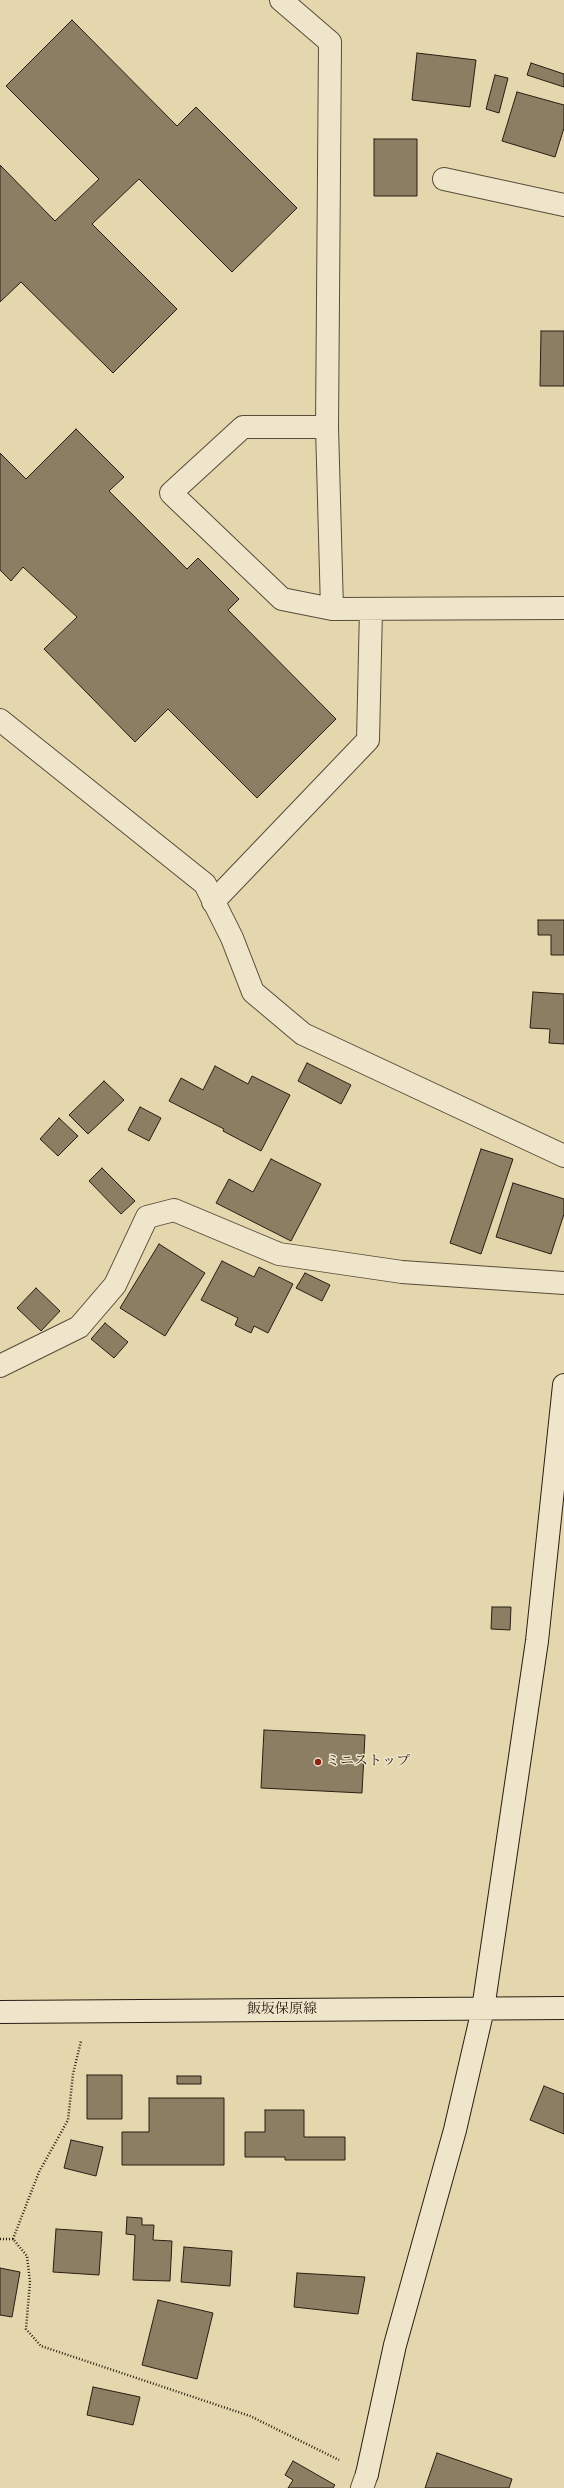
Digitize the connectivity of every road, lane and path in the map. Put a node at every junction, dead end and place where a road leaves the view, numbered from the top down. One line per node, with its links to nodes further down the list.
1 (281, 0): 4 (street)
2 (444, 179): 3 (street)
3 (564, 205)
4 (327, 427): 6 (street); 6 (street)
5 (564, 608): 7 (street)
6 (332, 609): 7 (street)
7 (371, 609): 9 (street)
8 (0, 720): 9 (street)
9 (213, 902): 10 (street)
10 (564, 1156)
11 (564, 1283): 12 (street)
12 (0, 1366)
13 (564, 1385): 15 (street)
14 (564, 2008): 15 (street, 飯坂保原線)
15 (483, 2009): 16 (street, 飯坂保原線); 20 (street)
16 (88, 2011): 17 (street, 飯坂保原線); 19 (path)
17 (0, 2012)
18 (0, 2238): 19 (path)
19 (14, 2239): 20 (path)
20 (364, 2481)

